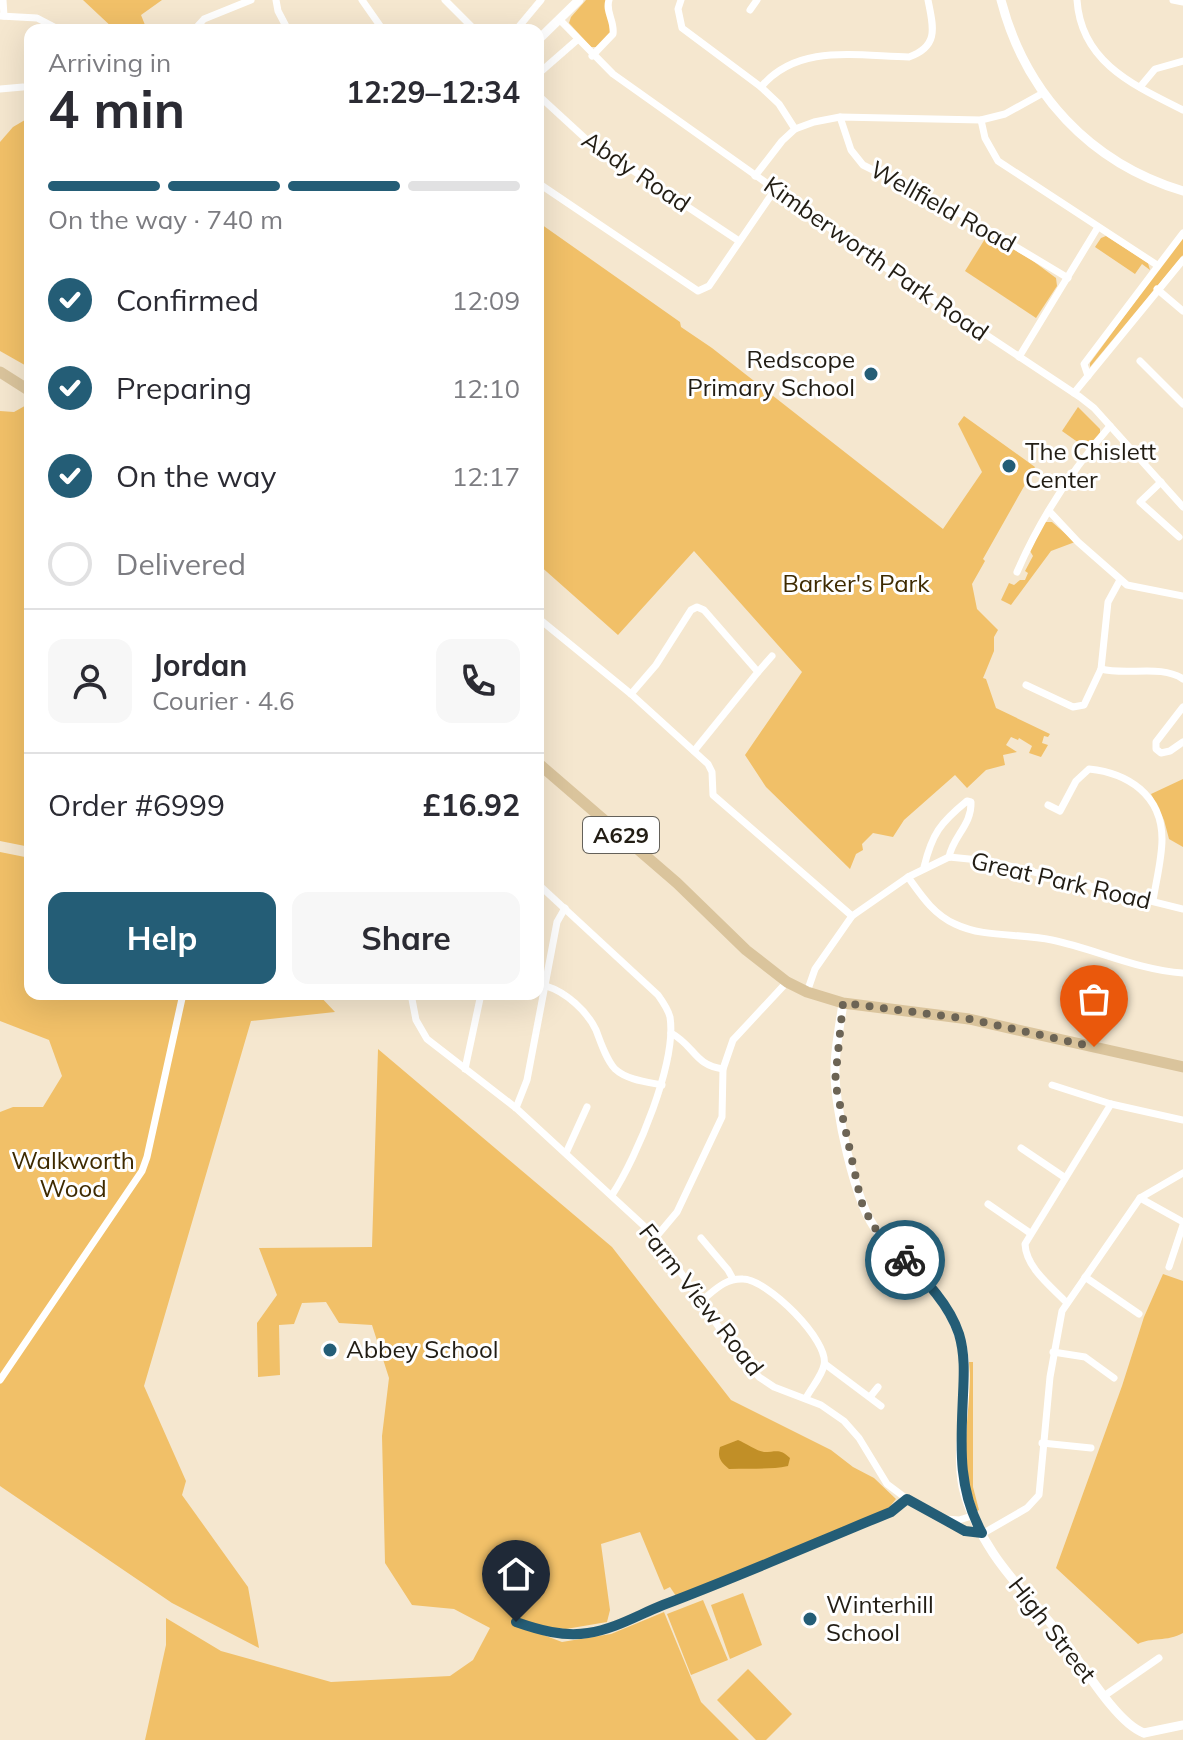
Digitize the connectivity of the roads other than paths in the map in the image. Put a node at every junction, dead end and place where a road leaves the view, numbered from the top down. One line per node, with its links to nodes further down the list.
1 (3, 0): 18 (street)
2 (251, 0): 21 (street)
3 (276, 0): 22 (street)
4 (362, 0): 23 (street)
5 (445, 0): 24 (street)
6 (541, 0): 25 (street)
7 (579, 0): 19 (street)
8 (609, 0): 28 (street)
9 (681, 0): 32 (street)
10 (928, 0): 32 (street)
11 (1001, 0): 35 (street)
12 (1077, 0): 33 (street)
13 (1173, 0): 15 (street)
14 (757, 1): 16 (street); 17 (street)
15 (1183, 2)
16 (765, 8)
17 (750, 10)
18 (2, 16): 20 (street)
19 (560, 20): 26 (street); 27 (street, Kimberworth Park Road)
20 (48, 24)
21 (199, 24)
22 (285, 24)
23 (379, 24)
24 (469, 24)
25 (521, 24)
26 (544, 35)
27 (577, 40): 28 (street, Kimberworth Park Road); 30 (street)
28 (592, 56): 41 (street, Kimberworth Park Road)
29 (1183, 61): 33 (street)
30 (544, 69)
31 (23, 87): 34 (street)
32 (761, 87): 40 (street)
33 (1140, 87): 37 (street)
34 (0, 89)
35 (1043, 93): 39 (street); 44 (street)
36 (544, 101): 47 (street, Abdy Road)
37 (1183, 110)
38 (840, 117): 39 (street); 40 (street); 50 (street, Wellfield Road)
39 (981, 120): 45 (street)
40 (795, 129): 41 (street)
41 (755, 176): 43 (street, Kimberworth Park Road)
42 (544, 187): 47 (street)
43 (774, 191): 47 (street); 53 (street, Kimberworth Park Road)
44 (1183, 191)
45 (1098, 227): 49 (street); 50 (street)
46 (1183, 233): 49 (street)
47 (739, 241)
48 (1183, 260): 51 (street)
49 (1157, 265): 56 (street)
50 (1068, 278): 53 (street)
51 (1157, 289): 52 (street); 56 (street)
52 (1183, 311)
53 (1019, 357): 58 (street, Kimberworth Park Road)
54 (1140, 361): 59 (street)
55 (0, 372): 57 (main road)
56 (1088, 376): 58 (street)
57 (24, 387)
58 (1074, 393): 60 (street, Kimberworth Park Road)
59 (1182, 402)
60 (1110, 426): 61 (street, Kimberworth Park Road); 63 (street)
61 (1161, 482): 62 (street, Kimberworth Park Road); 64 (street)
62 (1183, 507)
63 (1049, 511): 65 (street); 66 (street)
64 (1179, 537)
65 (1017, 572)
66 (1120, 580): 67 (street); 70 (street)
67 (1183, 596)
68 (544, 623): 74 (street)
69 (772, 656): 71 (street)
70 (1101, 669): 72 (street); 73 (street)
71 (758, 672): 74 (street); 77 (street)
72 (1183, 679)
73 (1026, 685)
74 (631, 694): 77 (street)
75 (1183, 707): 76 (street)
76 (1183, 742)
77 (694, 751): 87 (street)
78 (544, 768): 89 (main road, A629)
79 (1048, 805): 84 (street)
80 (949, 857): 81 (street, Great Park Road); 81 (street); 84 (street, Great Park Road)
81 (924, 867): 82 (street, Great Park Road)
82 (908, 877): 87 (street, Great Park Road); 88 (street)
83 (544, 889): 85 (street)
84 (1153, 901): 86 (street, Great Park Road)
85 (565, 908): 90 (street); 98 (street)
86 (1183, 909)
87 (852, 916): 91 (street, Great Park Road)
88 (1183, 973)
89 (787, 982): 91 (main road, A629); 101 (street)
90 (546, 986): 92 (street); 102 (street)
91 (807, 992): 97 (main road, A629)
92 (544, 996)
93 (182, 1000): 128 (street)
94 (412, 1000): 100 (street, Farm View Road)
95 (480, 1000): 100 (street)
96 (543, 1000): 106 (street)
97 (843, 1003): 99 (main road, A629); 136 (street, High Street)
98 (671, 1033): 101 (street); 102 (street)
99 (1183, 1067)
100 (465, 1069): 106 (street, Farm View Road)
101 (723, 1069): 117 (street)
102 (662, 1085): 112 (street)
103 (1052, 1085): 104 (street)
104 (1111, 1104): 107 (street); 111 (street)
105 (587, 1107): 109 (street)
106 (516, 1108): 109 (street, Farm View Road)
107 (1183, 1120)
108 (1021, 1148): 111 (street)
109 (566, 1153): 112 (street, Farm View Road)
110 (1183, 1173): 113 (street)
111 (1064, 1177): 116 (street)
112 (612, 1195): 117 (street, Farm View Road)
113 (1140, 1198): 115 (street); 120 (street)
114 (988, 1204): 116 (street)
115 (1183, 1223): 119 (street)
116 (1030, 1233): 123 (street)
117 (656, 1237): 122 (street, Farm View Road)
118 (705, 1240): 121 (street)
119 (1169, 1267)
120 (1085, 1277): 123 (street); 124 (street)
121 (733, 1279): 122 (street); 126 (street)
122 (701, 1301): 131 (street, Farm View Road)
123 (1067, 1303): 125 (street)
124 (1139, 1314)
125 (1053, 1352): 127 (street); 133 (street)
126 (825, 1364): 130 (street); 131 (street)
127 (1114, 1378)
128 (0, 1380)
129 (878, 1387): 130 (street)
130 (870, 1397): 132 (street)
131 (806, 1398): 135 (street, Farm View Road)
132 (881, 1406)
133 (1042, 1443): 134 (street); 138 (street)
134 (1091, 1448)
135 (907, 1499): 137 (street, Farm View Road); 139 (street)
136 (972, 1516): 137 (street); 138 (street, High Street)
137 (942, 1519): 138 (street, Farm View Road)
138 (982, 1533): 141 (street, High Street)
139 (516, 1622)
140 (1159, 1658): 141 (street)
141 (1104, 1696): 143 (street, High Street)
142 (1183, 1725): 143 (street)
143 (1142, 1736)

